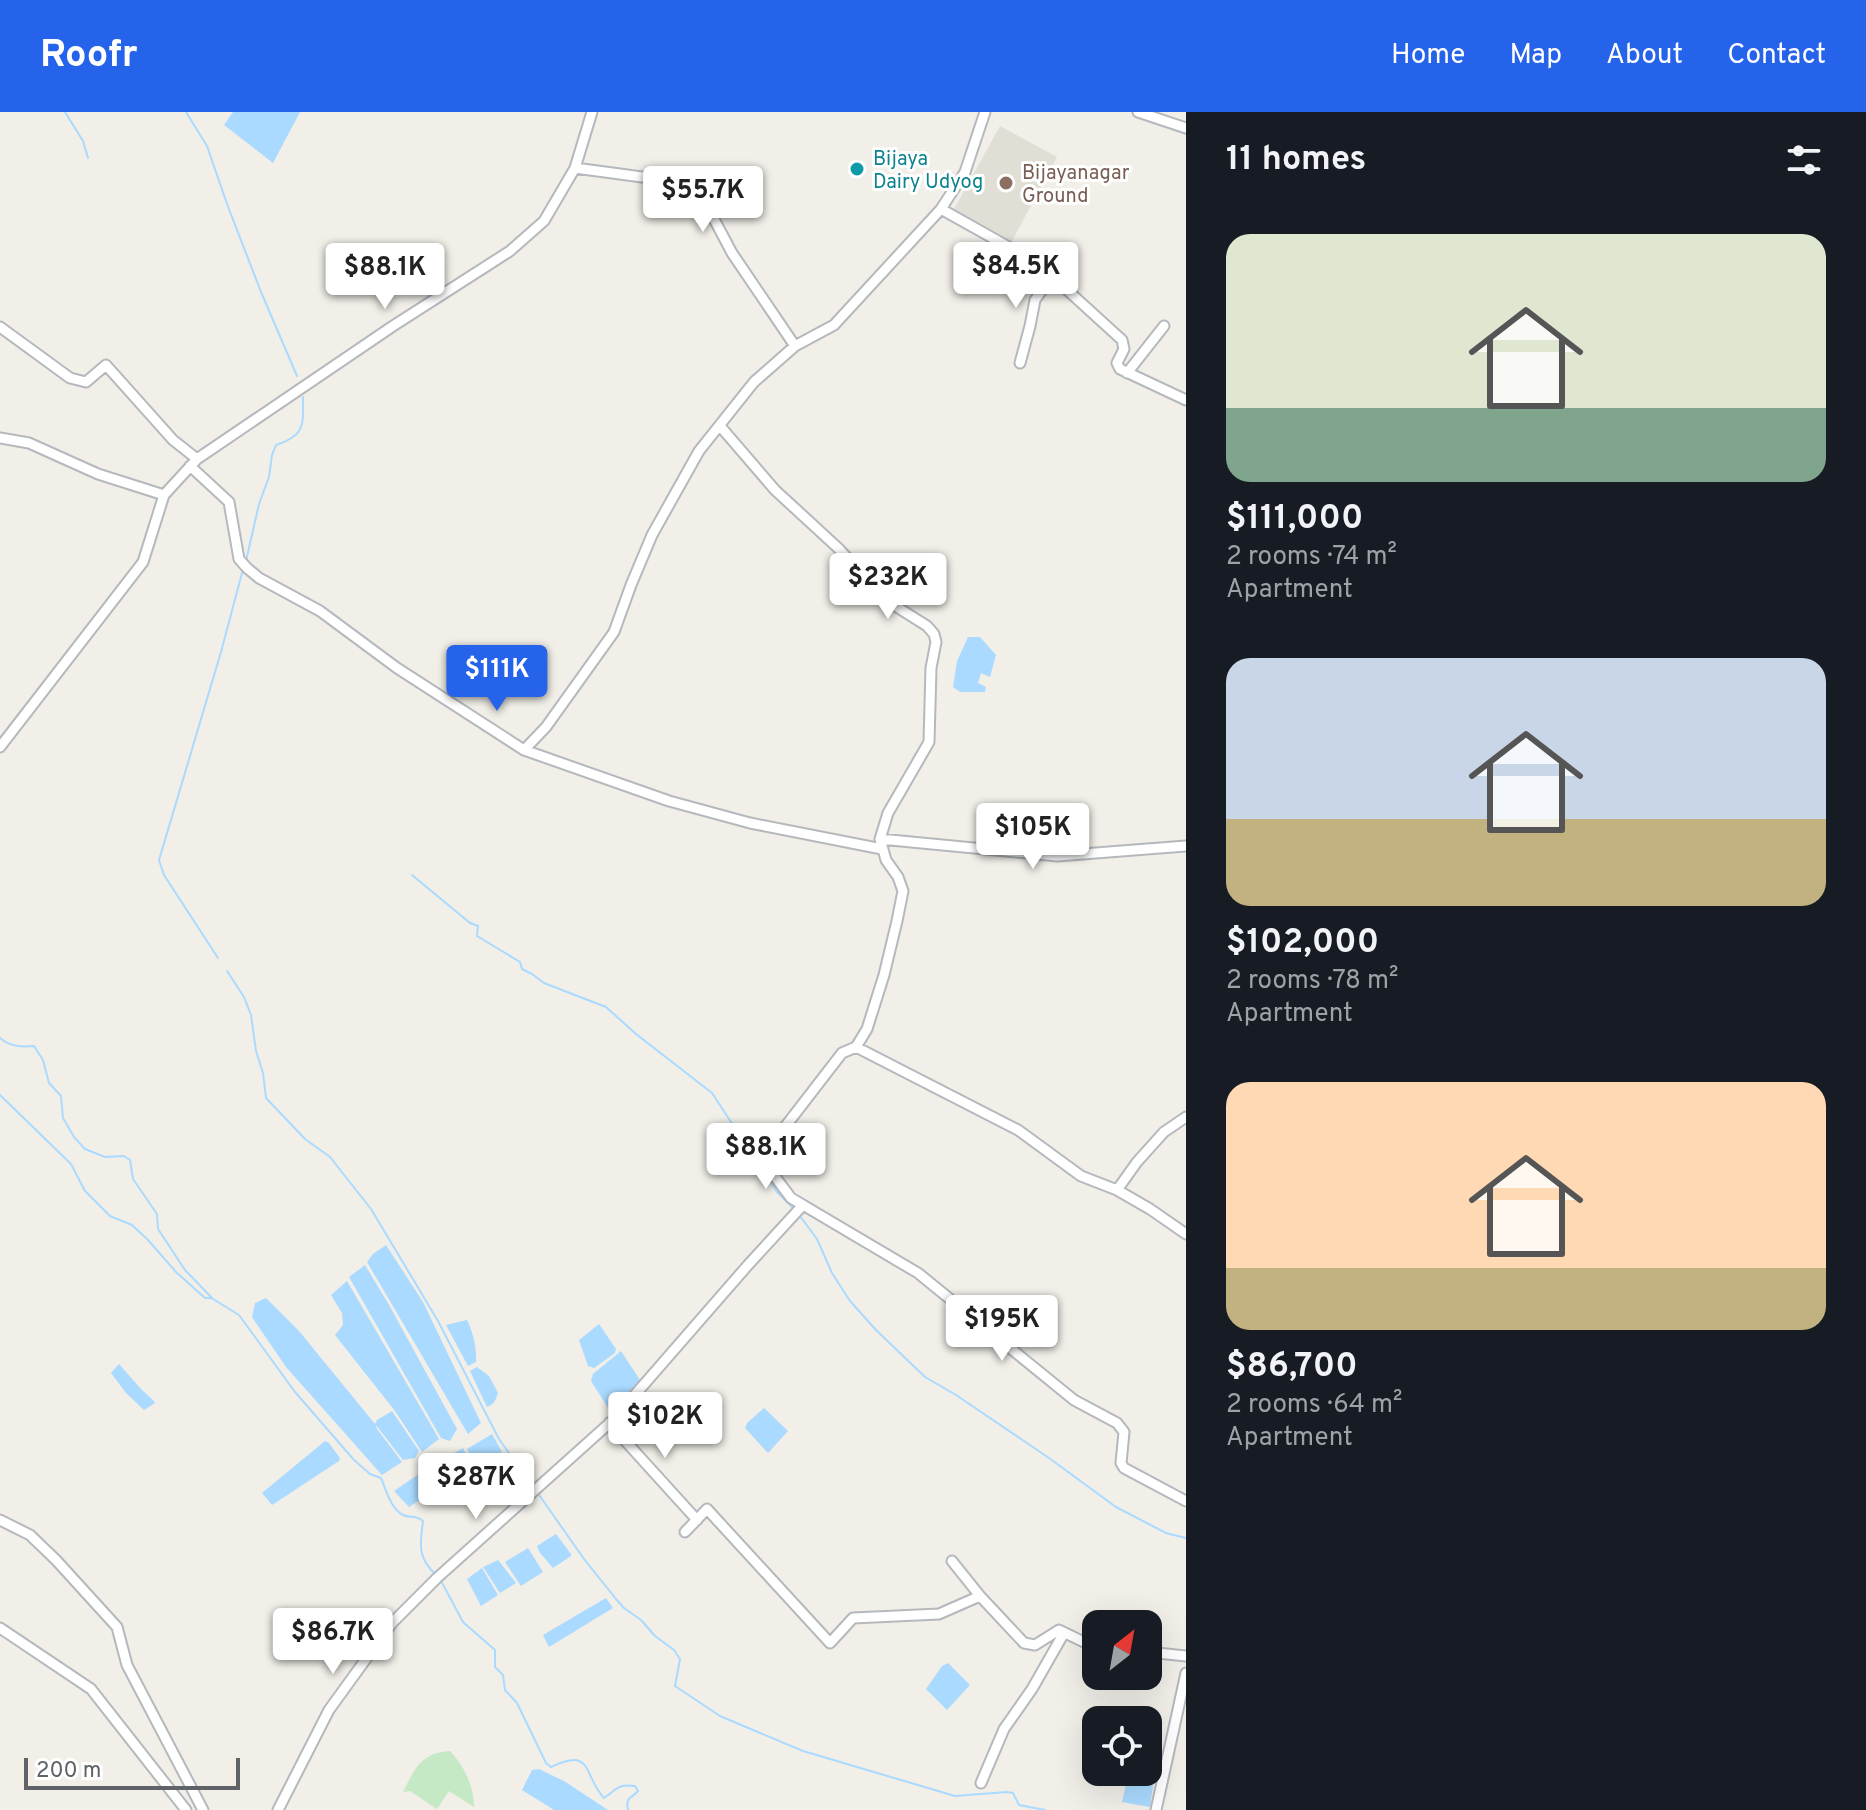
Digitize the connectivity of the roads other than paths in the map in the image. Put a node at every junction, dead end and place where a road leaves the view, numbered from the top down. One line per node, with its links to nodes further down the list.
1 (592, 112): 5 (street)
2 (985, 112): 6 (street)
3 (1138, 112): 4 (street)
4 (1186, 128)
5 (575, 168): 12 (street); 18 (street)
6 (941, 209): 7 (street); 12 (street)
7 (1022, 254): 8 (street); 9 (street)
8 (1052, 276): 13 (street); 14 (street)
9 (1005, 287)
10 (1164, 326): 14 (street)
11 (0, 327): 18 (street)
12 (795, 346): 16 (street)
13 (1020, 363)
14 (1127, 373): 15 (street)
15 (1186, 400)
16 (720, 426): 21 (street); 22 (street)
17 (0, 438): 19 (street)
18 (193, 462): 19 (street); 21 (street)
19 (164, 495): 20 (street)
20 (0, 747)
21 (524, 750): 22 (street)
22 (881, 844): 23 (street); 24 (street)
23 (1186, 846)
24 (856, 1047): 26 (street); 27 (street)
25 (1186, 1117): 26 (street)
26 (1117, 1190): 28 (street)
27 (803, 1205): 29 (street); 30 (street)
28 (1186, 1234)
29 (609, 1423): 32 (street); 45 (street)
30 (1186, 1501)
31 (0, 1520): 44 (street)
32 (697, 1520): 33 (street); 35 (street)
33 (685, 1532)
34 (952, 1561): 35 (street)
35 (980, 1596): 36 (street)
36 (1064, 1633): 38 (street); 42 (street)
37 (2, 1634): 43 (street)
38 (1082, 1641)
39 (1162, 1653): 40 (street)
40 (1186, 1656)
41 (1186, 1673): 46 (street)
42 (981, 1783)
43 (186, 1810)
44 (203, 1810)
45 (278, 1810)
46 (1156, 1810)

